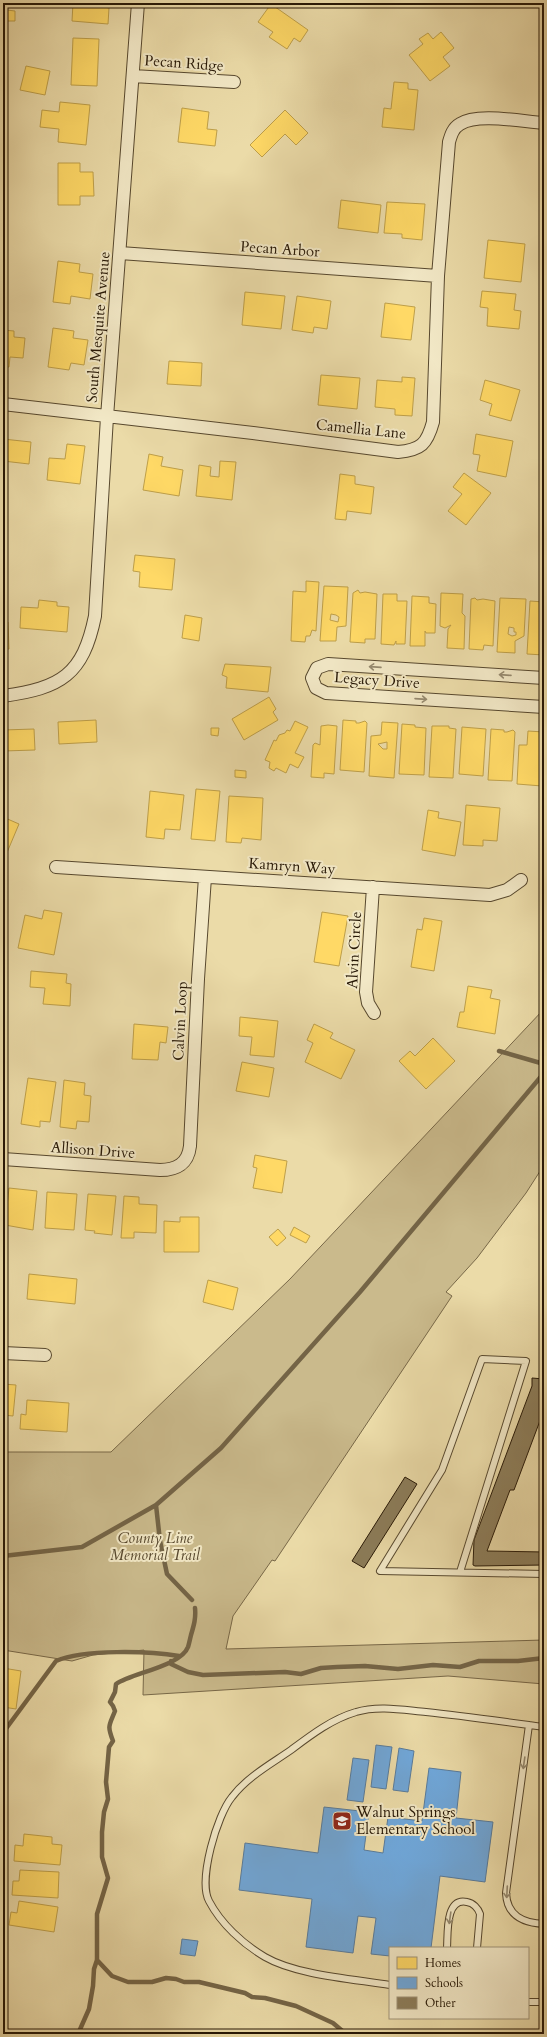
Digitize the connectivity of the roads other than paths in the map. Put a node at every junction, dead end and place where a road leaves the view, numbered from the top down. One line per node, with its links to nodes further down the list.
1 (138, 3): 2 (street, South Mesquite Avenue)
2 (133, 76): 3 (street, Pecan Ridge); 5 (street, South Mesquite Avenue)
3 (234, 82)
4 (544, 123): 6 (street, Camellia Lane)
5 (120, 254): 6 (street, Pecan Arbor); 8 (street, South Mesquite Avenue)
6 (438, 276): 8 (street, Camellia Lane)
7 (3, 404): 8 (street, Camellia Lane)
8 (107, 417): 10 (street, South Mesquite Avenue)
9 (544, 678): 11 (street, Legacy Drive, one-way to 11)
10 (3, 696)
11 (544, 707)
12 (56, 867): 13 (street, Kamryn Way)
13 (205, 877): 15 (street, Kamryn Way); 18 (street, Calvin Loop)
14 (521, 880): 15 (street, Kamryn Way)
15 (373, 887): 16 (street, Alvin Circle)
16 (374, 1013)
17 (3, 1159): 18 (street, Allison Drive)
18 (181, 1165)
19 (3, 1353): 20 (street)
20 (45, 1355)
21 (460, 1572): 21 (lane); 22 (lane)
22 (544, 1574)
23 (529, 1725): 24 (lane); 25 (lane, one-way to 25); 28 (lane)
24 (544, 1727)
25 (544, 1924)
26 (447, 1947): 27 (lane, one-way to 26)
27 (477, 1947)
28 (389, 1984)
29 (529, 2002): 30 (lane)
30 (544, 2002)

